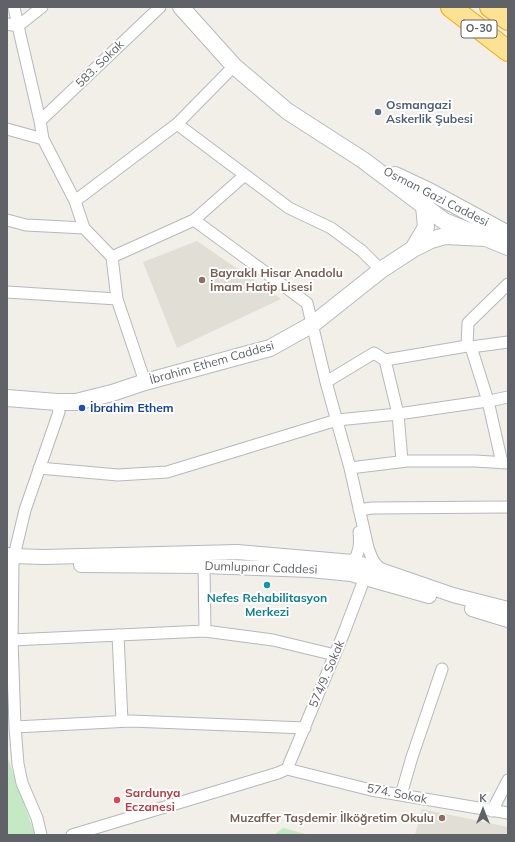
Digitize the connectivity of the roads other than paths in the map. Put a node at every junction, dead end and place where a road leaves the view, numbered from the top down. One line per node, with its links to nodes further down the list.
1 (14, 7): 8 (street)
2 (42, 7): 8 (street)
3 (160, 7): 11 (street, 583. Sokak)
4 (181, 7): 10 (main road, Osman Gazi Caddesi)
5 (451, 7): 9 (highway, O-30)
6 (490, 7): 7 (highway, O-30)
7 (508, 20)
8 (12, 25): 11 (street)
9 (508, 51)
10 (234, 66): 12 (street); 15 (main road, Osman Gazi Caddesi)
11 (40, 121): 14 (street)
12 (177, 124): 16 (street); 17 (street)
13 (7, 129): 14 (street)
14 (43, 139): 17 (street)
15 (363, 160): 18 (main road, Osman Gazi Caddesi); 19 (main road, Osman Gazi Caddesi)
16 (245, 175): 21 (street); 29 (street)
17 (75, 201): 22 (street)
18 (424, 206): 19 (main road, Osman Gazi Caddesi); 27 (main road, İbrahim Ethem Caddesi)
19 (447, 214): 23 (main road, Osman Gazi Caddesi); 24 (main road, İbrahim Ethem Caddesi); 25 (main road, Osman Gazi Caddesi); 27 (main road, İbrahim Ethem Caddesi)
20 (7, 220): 22 (street)
21 (194, 220): 28 (street); 33 (street)
22 (84, 228): 28 (street)
23 (508, 234)
24 (438, 238): 25 (main road, İbrahim Ethem Caddesi); 27 (main road, İbrahim Ethem Caddesi)
25 (485, 238): 26 (main road, Osman Gazi Caddesi)
26 (508, 247)
27 (413, 249): 29 (main road, İbrahim Ethem Caddesi)
28 (112, 257): 32 (street)
29 (381, 270): 33 (main road, İbrahim Ethem Caddesi)
30 (508, 284): 35 (street)
31 (7, 292): 32 (street)
32 (117, 299): 37 (street)
33 (313, 324): 37 (main road, İbrahim Ethem Caddesi); 38 (street)
34 (508, 342): 35 (street)
35 (469, 346): 36 (street); 41 (street)
36 (385, 360): 38 (street); 43 (street)
37 (145, 382): 42 (main road, İbrahim Ethem Caddesi)
38 (326, 382): 44 (street)
39 (508, 397): 41 (street)
40 (7, 398): 42 (main road, İbrahim Ethem Caddesi)
41 (488, 401): 43 (street); 46 (street)
42 (57, 402): 47 (street)
43 (398, 414): 44 (street); 45 (street)
44 (338, 420): 47 (street); 48 (street)
45 (402, 461): 46 (street); 48 (street)
46 (505, 463)
47 (39, 468): 51 (street)
48 (350, 468): 50 (street)
49 (508, 507): 50 (street)
50 (359, 510): 52 (street); 54 (street)
51 (10, 559): 52 (street, Dumlupınar Caddesi); 53 (street, Dumlupınar Caddesi); 60 (street)
52 (353, 562): 54 (street, Dumlupınar Caddesi)
53 (204, 566): 55 (street, Dumlupınar Caddesi); 58 (street)
54 (384, 572): 56 (street, Dumlupınar Caddesi)
55 (364, 577): 57 (street, Dumlupınar Caddesi); 61 (street, 574/9. Sokak)
56 (508, 609)
57 (508, 620)
58 (205, 631): 59 (street); 61 (street)
59 (118, 635): 60 (street); 63 (street)
60 (12, 640): 64 (street)
61 (335, 655): 65 (street, 574/9. Sokak)
62 (442, 669): 69 (street)
63 (122, 721): 64 (street); 65 (street)
64 (15, 726): 66 (street)
65 (305, 728): 67 (street, 574/9. Sokak)
66 (12, 746): 72 (street)
67 (287, 769): 69 (street, 574. Sokak); 73 (street)
68 (508, 780): 70 (street)
69 (401, 795): 70 (street, 574. Sokak)
70 (492, 811): 71 (street, 574. Sokak)
71 (508, 814)
72 (40, 835)
73 (72, 835)

